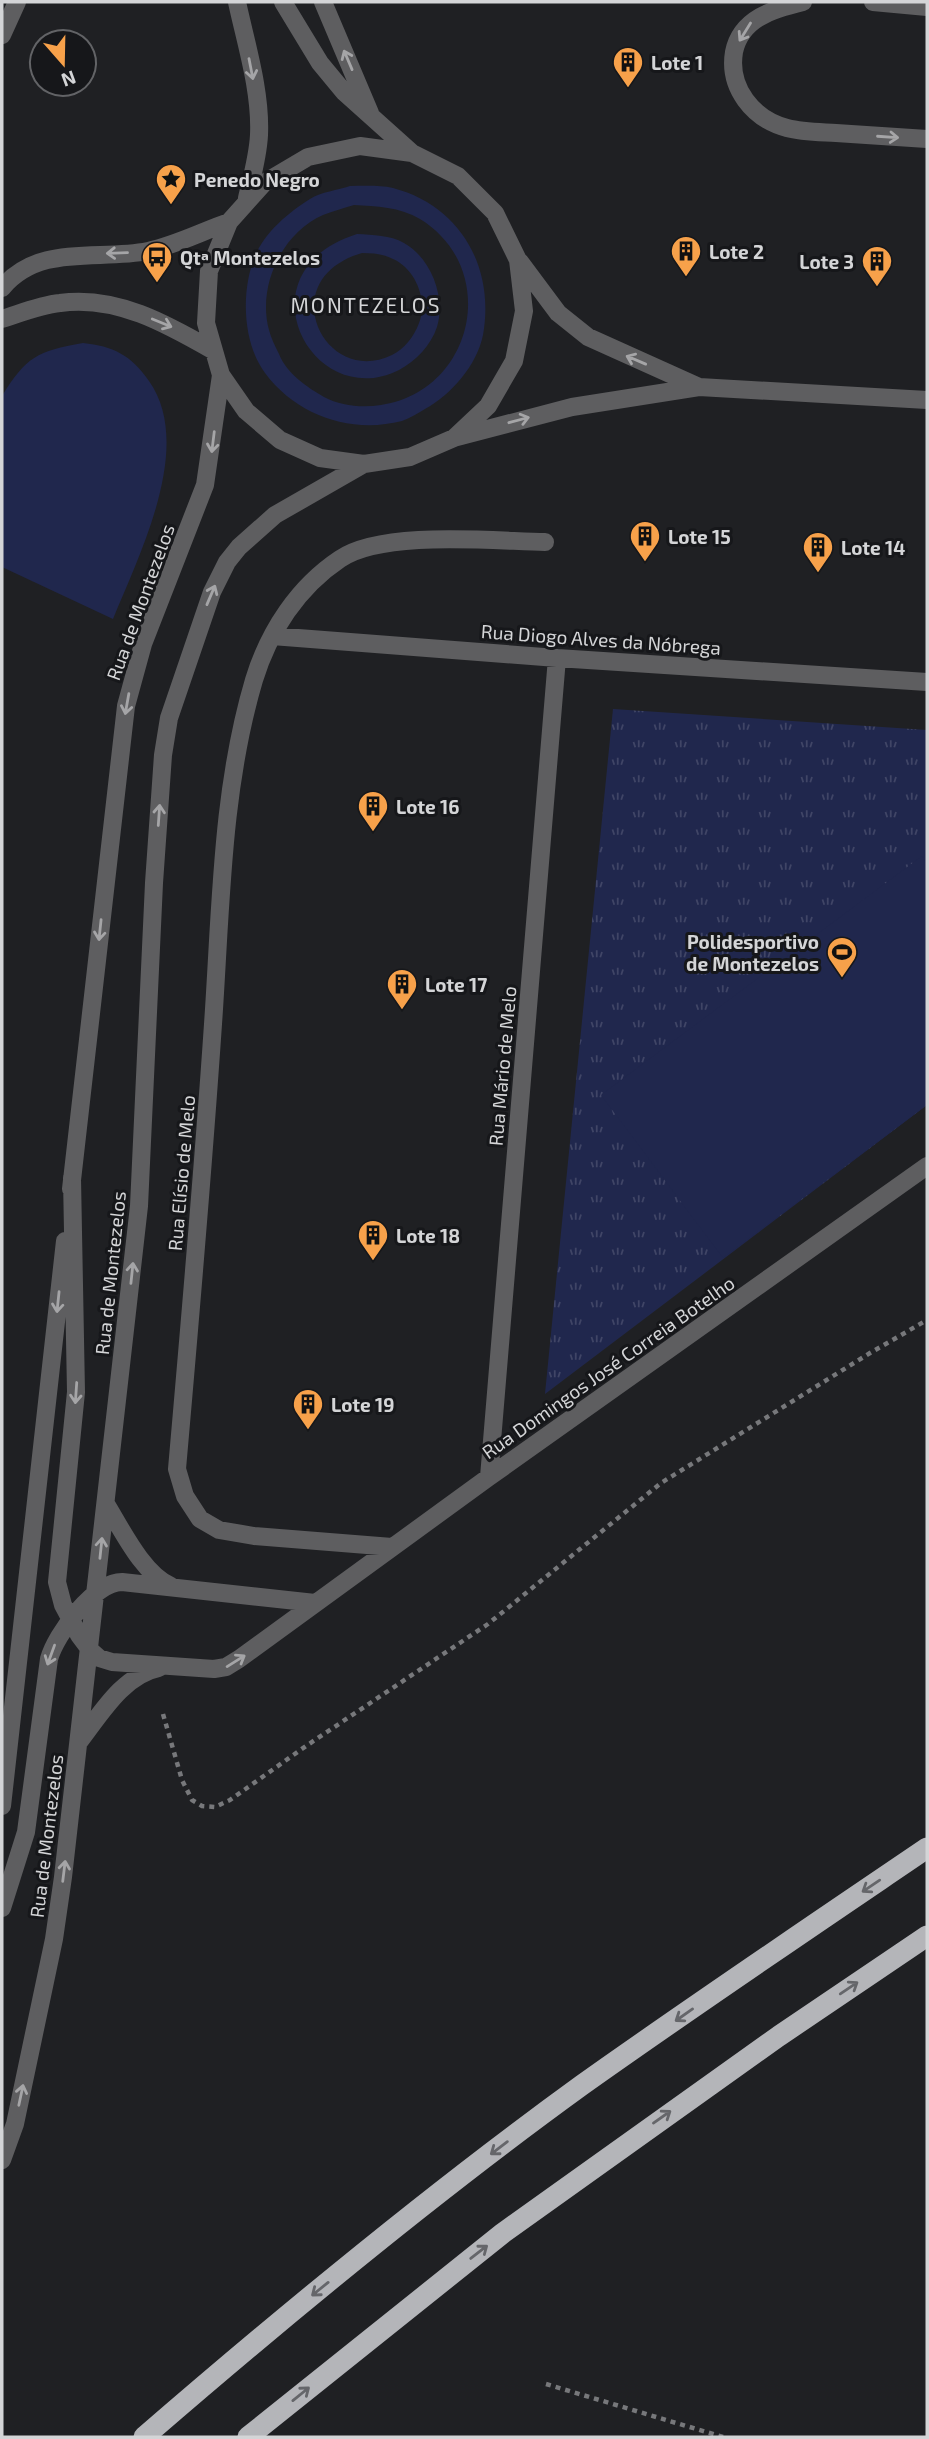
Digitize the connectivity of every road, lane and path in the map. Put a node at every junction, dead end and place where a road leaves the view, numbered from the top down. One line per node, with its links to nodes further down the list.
1 (17, 2): 8 (street)
2 (237, 2): 12 (street, one-way to 12)
3 (284, 2): 9 (street)
4 (323, 2): 9 (street, one-way to 4)
5 (803, 2): 10 (street, one-way to 10)
6 (873, 2): 7 (street)
7 (927, 7)
8 (2, 35)
9 (373, 119): 11 (street)
10 (927, 139)
11 (412, 153): 12 (street); 14 (street)
12 (246, 203): 13 (street)
13 (229, 222): 15 (street, one-way to 15); 17 (street)
14 (518, 260): 19 (street, one-way to 14); 21 (street)
15 (2, 288)
16 (2, 319): 17 (street, one-way to 17)
17 (214, 351): 18 (street)
18 (221, 375): 22 (street); 28 (street, Rua de Montezelos, one-way to 28)
19 (699, 387): 20 (street); 21 (street, one-way to 19)
20 (927, 400)
21 (454, 438): 22 (street)
22 (364, 464): 31 (street, Rua de Montezelos, one-way to 22)
23 (545, 542): 24 (street, Rua Elísio de Melo)
24 (272, 636): 25 (street, Rua Diogo Alves da Nóbrega); 32 (street, Rua Elísio de Melo)
25 (557, 658): 26 (street, Rua Diogo Alves da Nóbrega); 30 (street, Rua Mário de Melo)
26 (927, 682)
27 (927, 1166): 30 (street, Rua Domingos José Correia Botelho)
28 (72, 1178): 36 (street, one-way to 36); 41 (street, Rua de Montezelos, one-way to 41)
29 (927, 1320): 39 (path)
30 (489, 1477): 32 (street, Rua Domingos José Correia Botelho)
31 (106, 1504): 33 (street); 34 (street, Rua de Montezelos, one-way to 31)
32 (392, 1547): 35 (street, Rua Domingos José Correia Botelho)
33 (181, 1589): 34 (street); 35 (street)
34 (96, 1593): 36 (street); 37 (street, Rua de Montezelos)
35 (315, 1603): 38 (street, Rua Domingos José Correia Botelho, one-way to 35)
36 (72, 1621): 37 (street); 43 (street, one-way to 43)
37 (89, 1649): 38 (street, Rua Domingos José Correia Botelho); 40 (street, Rua de Montezelos)
38 (170, 1666): 40 (street)
39 (163, 1714)
40 (79, 1743): 45 (street, Rua de Montezelos, one-way to 40)
41 (2, 1806)
42 (927, 1848): 47 (highway, one-way to 47)
43 (2, 1908)
44 (927, 1936): 48 (highway, one-way to 44)
45 (2, 2160)
46 (546, 2385): 49 (path)
47 (144, 2437)
48 (248, 2437)
49 (723, 2437)

